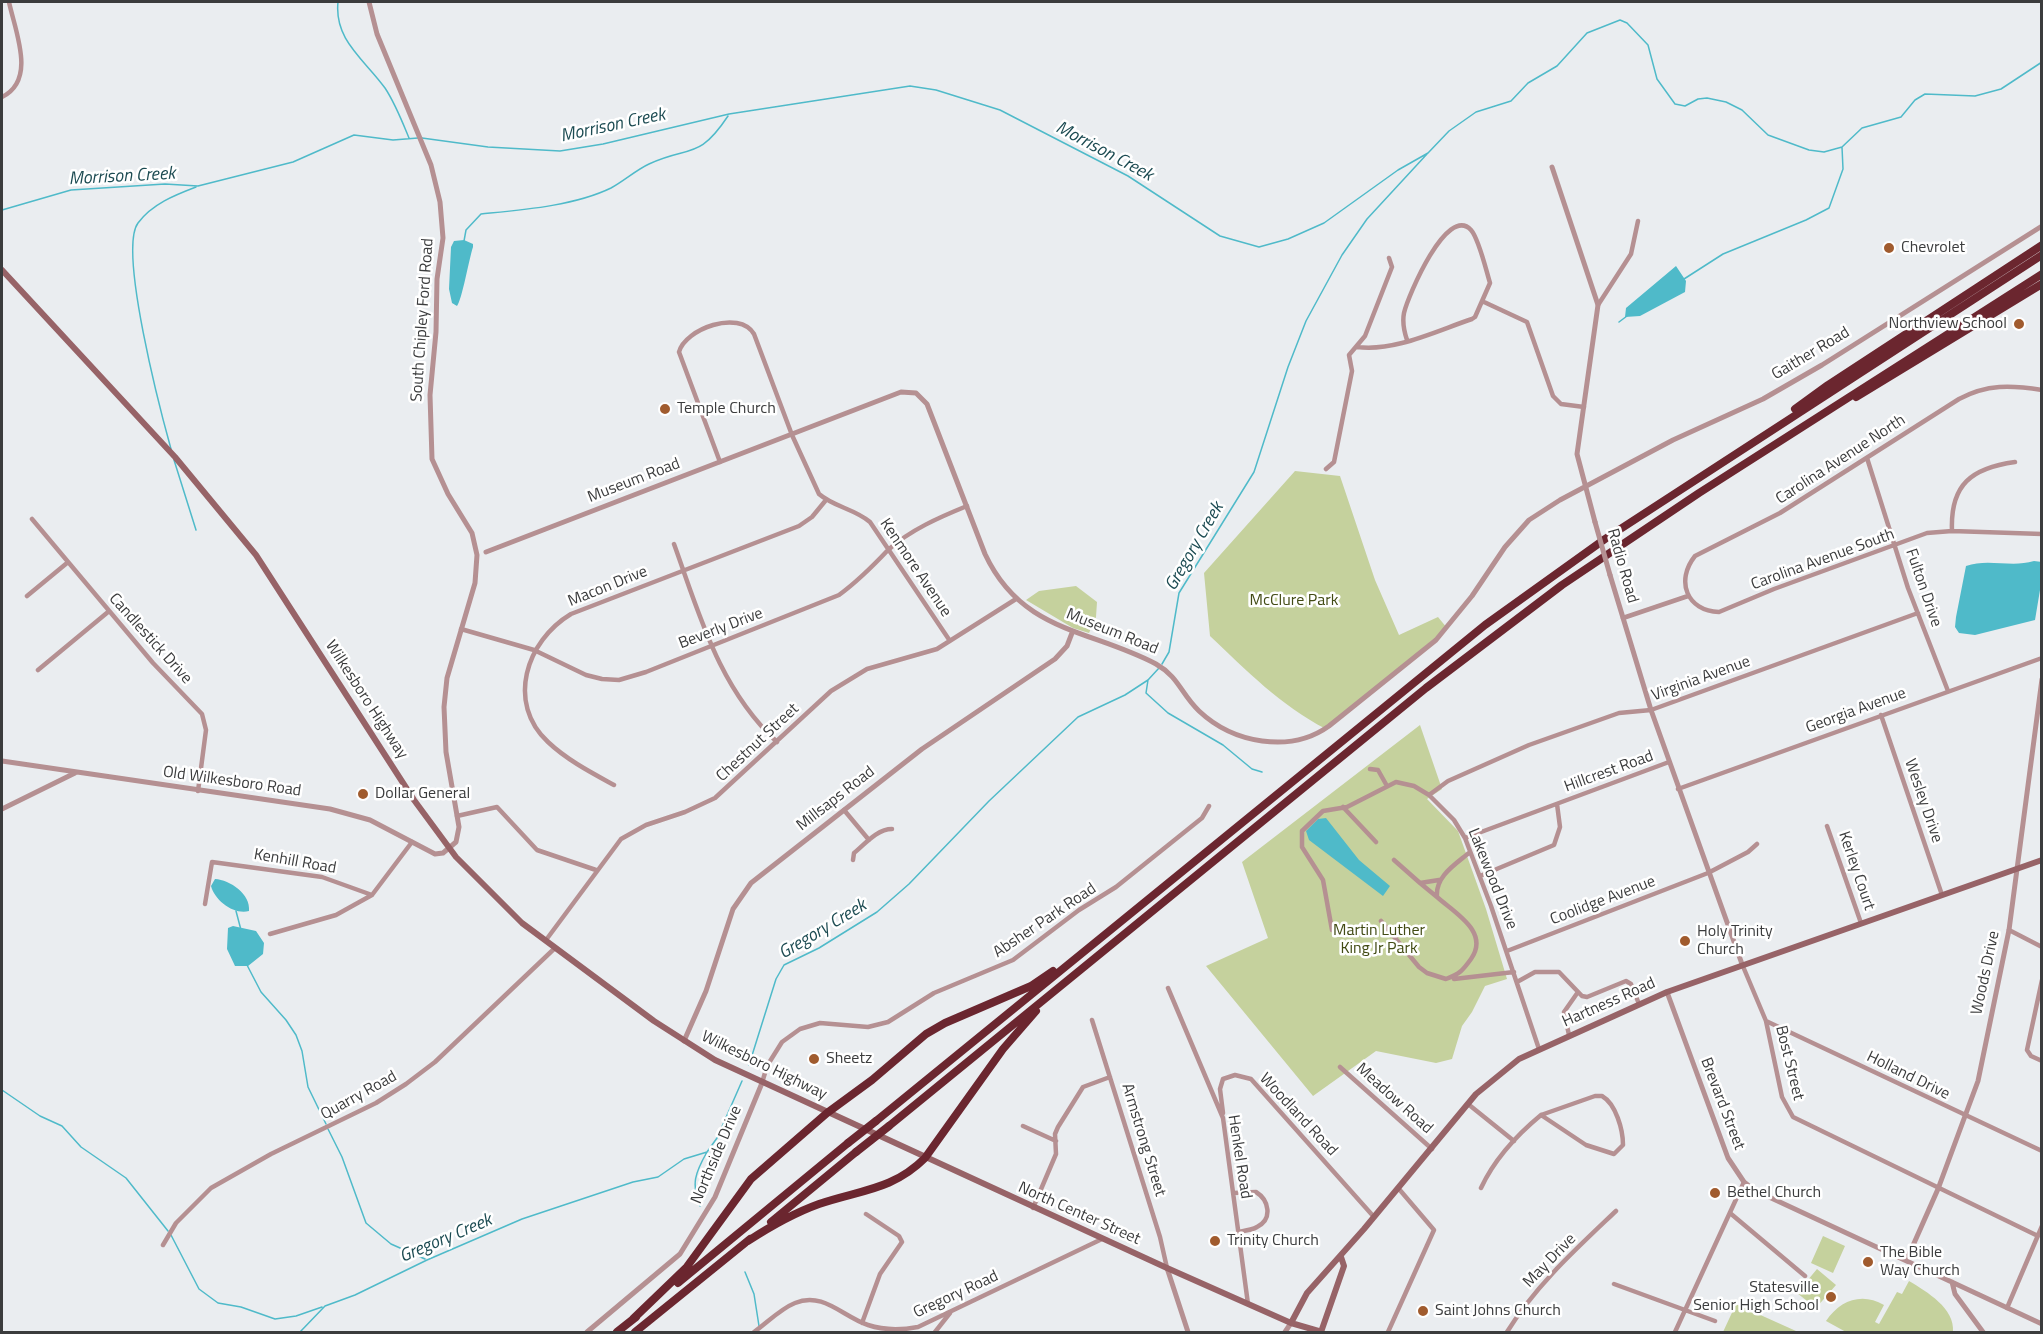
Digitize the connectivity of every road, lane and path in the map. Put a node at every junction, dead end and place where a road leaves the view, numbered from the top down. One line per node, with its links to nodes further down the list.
1 (9, 2): 3 (street)
2 (369, 2): 36 (street, South Chipley Ford Road)
3 (2, 97)
4 (1552, 167): 14 (street, Radio Road)
5 (1638, 221): 14 (street)
6 (2042, 226): 26 (street, Gaither Road)
7 (2042, 245): 21 (highway)
8 (2042, 255): 21 (highway)
9 (1389, 258): 16 (street)
10 (2, 270): 79 (main road, Wilkesboro Highway)
11 (2042, 274): 19 (highway)
12 (2042, 284): 19 (highway)
13 (1484, 302): 15 (street); 15 (street); 18 (street)
14 (1598, 305): 18 (street, Radio Road)
15 (1407, 340): 16 (street)
16 (1357, 347): 25 (street)
17 (2042, 390): 22 (street, Carolina Avenue North)
18 (1584, 406): 26 (street, Radio Road)
19 (1810, 422): 111 (highway)
20 (792, 435): 23 (street, Museum Road); 23 (street); 27 (street); 28 (street, Museum Road)
21 (1739, 451): 98 (highway)
22 (1867, 458): 33 (street, Fulton Drive); 40 (street, Carolina Avenue North)
23 (720, 462): 35 (street, Museum Road)
24 (2015, 462): 30 (street)
25 (1326, 469)
26 (1585, 487): 44 (street, Radio Road, bridge); 46 (street, Museum Road)
27 (826, 500): 34 (street, Kenmore Avenue); 38 (street, Macon Drive)
28 (967, 506): 34 (street, Beverly Drive); 41 (street, Museum Road)
29 (32, 519): 37 (street, Candlestick Drive)
30 (1952, 531): 31 (street, Carolina Avenue South); 33 (street, Carolina Avenue South)
31 (2042, 534)
32 (674, 544): 38 (street)
33 (1895, 546): 40 (street, Carolina Avenue South); 43 (street, Fulton Drive)
34 (889, 550): 47 (street, Kenmore Avenue); 48 (street, Beverly Drive)
35 (486, 552): 36 (street)
36 (477, 555): 45 (street, South Chipley Ford Road)
37 (67, 563): 39 (street); 42 (street, Candlestick Drive)
38 (683, 571): 48 (street); 49 (street, Macon Drive)
39 (27, 596)
40 (1688, 596): 44 (street)
41 (1016, 599): 46 (street, Museum Road); 47 (street, Chestnut Street)
42 (108, 612): 51 (street); 64 (street, Candlestick Drive)
43 (1918, 613): 53 (street, Fulton Drive); 54 (street, Virginia Avenue)
44 (1623, 618): 54 (street, Radio Road)
45 (461, 629): 49 (street, Beverly Drive); 71 (street, South Chipley Ford Road)
46 (1072, 633): 70 (street, Millsaps Road)
47 (950, 641): 56 (street, Chestnut Street)
48 (711, 646): 49 (street, Beverly Drive); 56 (street)
49 (534, 650): 61 (street, Macon Drive)
50 (2042, 658): 53 (street, Georgia Avenue)
51 (38, 670)
52 (2042, 679): 84 (street, Woods Drive)
53 (1948, 691): 55 (street, Georgia Avenue)
54 (1651, 710): 58 (street, Radio Road); 65 (street, Virginia Avenue)
55 (1881, 715): 63 (street, Georgia Avenue); 91 (street, Wesley Drive)
56 (777, 742): 85 (street, Chestnut Street)
57 (2, 761): 60 (street, Old Wilkesboro Road)
58 (1669, 762): 63 (street, Radio Road); 66 (street, Hillcrest Road)
59 (1370, 769): 62 (street)
60 (77, 772): 64 (street, Old Wilkesboro Road); 69 (street)
61 (614, 785)
62 (1387, 786): 65 (street, Lakewood Drive); 68 (street)
63 (1678, 789): 86 (street, Radio Road)
64 (198, 791): 76 (street, Old Wilkesboro Road)
65 (1429, 795): 74 (street, Lakewood Drive)
66 (1557, 804): 74 (street, Hillcrest Road); 87 (street, Hillcrest Road)
67 (1209, 806): 124 (street, Absher Park Road)
68 (1343, 807): 77 (street); 96 (street)
69 (2, 809)
70 (844, 810): 75 (street); 119 (street, Millsaps Road)
71 (458, 816): 79 (street, South Chipley Ford Road); 85 (street)
72 (1827, 826): 95 (street, Kerley Court)
73 (892, 829): 75 (street)
74 (1465, 838): 80 (street, Lakewood Drive)
75 (868, 840): 81 (street)
76 (412, 842): 79 (street, Old Wilkesboro Road); 90 (street)
77 (1376, 842)
78 (1757, 844): 86 (street, Coolidge Avenue)
79 (449, 848): 100 (main road, Wilkesboro Highway)
80 (1470, 852): 87 (street, Lakewood Drive); 88 (street)
81 (853, 860)
82 (1394, 860): 89 (street)
83 (2042, 860): 84 (main road, Hartness Road)
84 (2019, 868): 91 (main road, Hartness Road); 97 (street, Woods Drive)
85 (596, 870): 100 (street, Chestnut Street)
86 (1708, 873): 103 (street, Coolidge Avenue); 105 (street, Radio Road)
87 (1480, 876): 103 (street, Lakewood Drive)
88 (1439, 880): 89 (street); 92 (street)
89 (1420, 883): 92 (street)
90 (372, 895): 93 (street, Kenhill Road); 99 (street)
91 (1942, 895): 95 (main road, Hartness Road)
92 (1437, 897): 104 (street)
93 (205, 904)
94 (1381, 921): 108 (street)
95 (1861, 923): 105 (main road, Hartness Road)
96 (1332, 930)
97 (2009, 930): 101 (street); 128 (street, Woods Drive)
98 (1108, 932): 126 (highway); 162 (highway, bridge)
99 (270, 934)
100 (546, 940): 102 (main road, Wilkesboro Highway)
101 (2042, 947)
102 (555, 948): 119 (main road, Wilkesboro Highway); 151 (street, Quarry Road)
103 (1507, 951): 106 (street, Lakewood Drive)
104 (1468, 962): 107 (street); 108 (street)
105 (1742, 964): 114 (main road, Hartness Road); 117 (street, Bost Street)
106 (1514, 972): 107 (street); 110 (street, Lakewood Drive)
107 (1473, 977): 108 (street)
108 (1446, 979)
109 (2042, 980): 121 (street)
110 (1517, 981): 113 (street); 120 (street, Lakewood Drive)
111 (1066, 982): 135 (highway); 150 (highway, bridge)
112 (1168, 988): 129 (street, Henkel Road)
113 (1578, 992): 115 (street); 118 (street)
114 (1667, 992): 115 (main road, Hartness Road); 136 (street, Brevard Street)
115 (1639, 1004): 118 (main road, Hartness Road)
116 (1092, 1020): 123 (street, Armstrong Street)
117 (1766, 1021): 128 (street, Holland Drive); 139 (street, Bost Street)
118 (1569, 1035): 120 (main road, Hartness Road)
119 (684, 1041): 124 (main road, Wilkesboro Highway)
120 (1539, 1049): 125 (main road, Hartness Road)
121 (2042, 1061)
122 (1340, 1067): 133 (street, Meadow Road)
123 (1110, 1077): 131 (street); 154 (street, Armstrong Street)
124 (762, 1083): 126 (main road, Wilkesboro Highway); 167 (street, Northside Drive)
125 (1468, 1104): 132 (street); 133 (main road, Hartness Road)
126 (828, 1113): 135 (main road, North Center Street); 162 (highway)
127 (1541, 1115): 127 (street); 132 (street)
128 (1966, 1117): 134 (street, Holland Drive); 139 (street, Woods Drive)
129 (1223, 1118): 140 (street, Henkel Road); 145 (street, Woodland Road)
130 (1023, 1126): 131 (street)
131 (1056, 1141): 141 (street)
132 (1514, 1141): 137 (street)
133 (1432, 1149): 138 (main road, Hartness Road)
134 (2042, 1151)
135 (925, 1158): 141 (main road, North Center Street); 150 (highway)
136 (1744, 1182): 143 (street); 153 (street, Brevard Street)
137 (1481, 1188)
138 (1399, 1189): 145 (main road, Hartness Road); 175 (street)
139 (1938, 1189): 148 (street, Bost Street); 153 (street, Woods Drive)
140 (1233, 1193): 147 (street, Henkel Road); 147 (street)
141 (1033, 1208): 149 (main road, North Center Street)
142 (1616, 1211): 176 (street, May Drive)
143 (1730, 1213): 155 (street); 160 (street)
144 (866, 1214): 164 (street)
145 (1374, 1217): 152 (main road, Hartness Road)
146 (2042, 1226): 148 (street)
147 (1238, 1232): 158 (street, Henkel Road)
148 (2038, 1236): 159 (street)
149 (1102, 1239): 154 (main road, North Center Street); 161 (street, Gregory Road)
150 (748, 1240): 169 (highway)
151 (163, 1245)
152 (1341, 1257): 165 (main road, Hartness Road); 174 (main road)
153 (1907, 1259): 156 (street, Brevard Street)
154 (1167, 1268): 158 (main road, North Center Street); 172 (street)
155 (1805, 1276)
156 (1952, 1282): 159 (street, Brevard Street); 178 (street)
157 (1614, 1284): 160 (street)
158 (1248, 1304): 165 (main road, North Center Street)
159 (2007, 1308): 166 (street, Brevard Street)
160 (1685, 1309): 163 (street); 177 (street)
161 (952, 1311): 164 (street, Gregory Road); 171 (street)
162 (633, 1319): 168 (highway)
163 (1715, 1321)
164 (862, 1323): 170 (street, Gregory Road)
165 (1291, 1323): 173 (street); 174 (main road, North Center Street)
166 (2042, 1324)
167 (587, 1332)
168 (616, 1332)
169 (635, 1332)
170 (754, 1332)
171 (935, 1332)
172 (1188, 1332)
173 (1285, 1332)
174 (1321, 1332)
175 (1388, 1332)
176 (1507, 1332)
177 (1675, 1332)
178 (1983, 1332)

